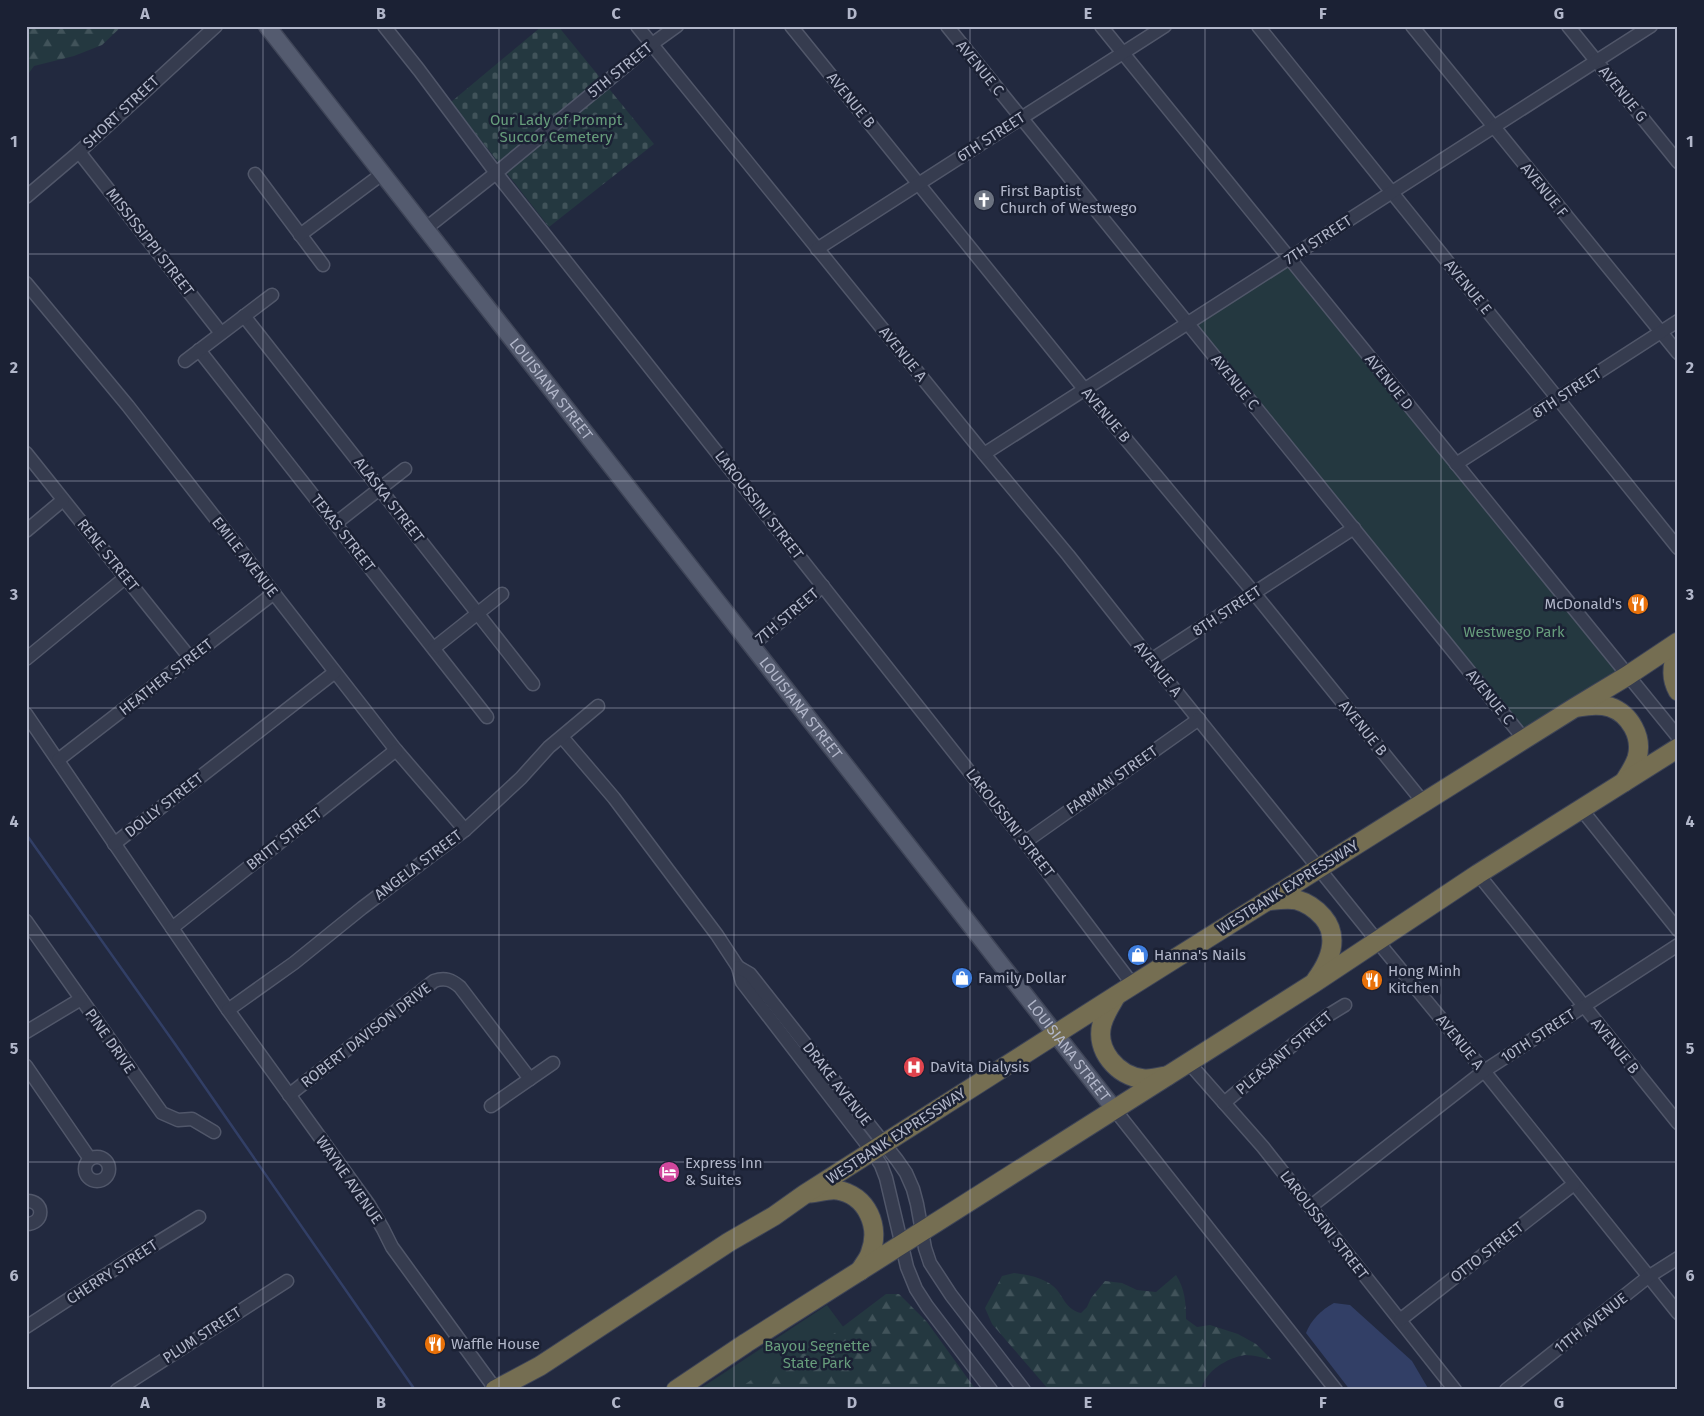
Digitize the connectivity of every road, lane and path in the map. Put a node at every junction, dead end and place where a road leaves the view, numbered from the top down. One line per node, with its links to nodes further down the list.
1 (216, 26): 19 (street, SHORT STREET)
2 (267, 26): 23 (main road, LOUISIANA STREET)
3 (384, 26): 21 (street, LAROUSSINI STREET)
4 (637, 26): 14 (street, AVENUE A)
5 (677, 26): 14 (street, 5TH STREET)
6 (791, 26): 24 (street, AVENUE B)
7 (947, 26): 17 (street, AVENUE C)
8 (1101, 26): 15 (street, AVENUE D)
9 (1165, 26): 15 (street, 6TH STREET)
10 (1258, 26): 25 (street, AVENUE E)
11 (1412, 26): 18 (street, AVENUE F)
12 (1568, 26): 16 (street, AVENUE G)
13 (1651, 26): 16 (street, 7TH STREET)
14 (652, 44): 21 (street, 5TH STREET); 29 (street, AVENUE A)
15 (1123, 53): 17 (street, 6TH STREET); 30 (street, AVENUE D)
16 (1597, 61): 18 (street, 7TH STREET); 20 (street, AVENUE G)
17 (1021, 118): 24 (street, 6TH STREET); 36 (street, AVENUE C)
18 (1493, 128): 25 (street, 7TH STREET); 37 (street, AVENUE F)
19 (79, 152): 26 (street, SHORT STREET); 38 (street, MISSISSIPPI STREET)
20 (1678, 162)
21 (496, 173): 27 (street, 5TH STREET); 55 (street, LAROUSSINI STREET)
22 (254, 174): 28 (street)
23 (382, 174): 27 (main road, LOUISIANA STREET); 28 (street)
24 (919, 183): 29 (street, 6TH STREET); 42 (street, AVENUE B)
25 (1392, 192): 30 (street, 7TH STREET); 43 (street, AVENUE E)
26 (26, 197)
27 (425, 229): 61 (main road, LOUISIANA STREET)
28 (300, 235): 31 (street)
29 (817, 249): 45 (street, AVENUE A)
30 (1289, 259): 36 (street, 7TH STREET); 46 (street, AVENUE D)
31 (323, 265)
32 (26, 283): 56 (street, EMILE AVENUE)
33 (272, 295): 34 (street)
34 (244, 316): 38 (street); 48 (street, ALASKA STREET)
35 (1678, 321): 37 (street, 8TH STREET)
36 (1188, 324): 42 (street, 7TH STREET); 51 (street, AVENUE C)
37 (1660, 332): 40 (street, AVENUE F); 43 (street, 8TH STREET)
38 (221, 333): 39 (street)
39 (199, 350): 41 (street); 50 (street, TEXAS STREET)
40 (1678, 353)
41 (185, 361)
42 (1085, 390): 45 (street, 7TH STREET); 57 (street, AVENUE B)
43 (1558, 399): 46 (street, 8TH STREET); 53 (street, AVENUE E)
44 (26, 452): 49 (street, RENE STREET)
45 (984, 454): 66 (street, AVENUE A)
46 (1456, 464): 68 (street, AVENUE D)
47 (405, 469): 48 (street)
48 (380, 488): 50 (street); 59 (street, ALASKA STREET)
49 (64, 500): 52 (street); 54 (street, RENE STREET)
50 (336, 523): 62 (street, TEXAS STREET)
51 (1354, 528): 57 (street, 8TH STREET); 78 (street, AVENUE C)
52 (26, 531)
53 (1678, 548)
54 (126, 577): 64 (street, RENE STREET); 65 (street)
55 (823, 586): 61 (street, 7TH STREET); 86 (street, LAROUSSINI STREET)
56 (274, 593): 64 (street, HEATHER STREET); 67 (street, EMILE AVENUE)
57 (1254, 593): 66 (street, 8TH STREET); 83 (street, AVENUE B)
58 (502, 594): 59 (street)
59 (477, 613): 62 (street); 69 (street, ALASKA STREET)
60 (1678, 642): 68 (highway, WESTBANK EXPRESSWAY)
61 (751, 646): 105 (main road, LOUISIANA STREET)
62 (434, 648): 74 (street, TEXAS STREET)
63 (1678, 650): 70 (highway)
64 (190, 658): 81 (street, HEATHER STREET)
65 (26, 659)
66 (1151, 660): 75 (street, AVENUE A)
67 (335, 672): 80 (street, EMILE AVENUE); 87 (street, DOLLY STREET)
68 (1627, 676): 72 (highway, WESTBANK EXPRESSWAY); 77 (street, AVENUE D)
69 (533, 684)
70 (1678, 691)
71 (598, 706): 76 (street, ANGELA STREET)
72 (1574, 708): 78 (highway, WESTBANK EXPRESSWAY); 82 (highway)
73 (26, 714): 81 (street)
74 (487, 717)
75 (1199, 719): 86 (street, FARMAN STREET); 88 (street, AVENUE A)
76 (562, 736): 85 (street, ANGELA STREET); 118 (street, DRAKE AVENUE)
77 (1678, 737)
78 (1524, 739): 83 (highway, WESTBANK EXPRESSWAY)
79 (1678, 748): 82 (highway)
80 (396, 750): 85 (street, EMILE AVENUE); 92 (street, BRITT STREET)
81 (58, 760): 87 (street)
82 (1623, 783): 84 (highway)
83 (1423, 802): 88 (highway, WESTBANK EXPRESSWAY)
84 (1582, 810): 89 (highway); 93 (street)
85 (465, 830): 103 (street, ANGELA STREET)
86 (1025, 842): 98 (street, LAROUSSINI STREET)
87 (114, 844): 92 (street, DOLLY STREET)
88 (1318, 868): 90 (highway, WESTBANK EXPRESSWAY); 94 (street, AVENUE A)
89 (1478, 874): 94 (highway); 102 (street, AVENUE B)
90 (1266, 901): 97 (highway); 98 (highway, WESTBANK EXPRESSWAY)
91 (28, 927): 100 (street, PINE DRIVE)
92 (172, 928): 96 (street, DOLLY STREET)
93 (1678, 930)
94 (1378, 942): 97 (highway); 109 (street, AVENUE A)
95 (1678, 945): 102 (street, 10TH STREET)
96 (201, 971): 103 (street, WAYNE AVENUE)
97 (1314, 984): 107 (highway)
98 (1133, 985): 99 (highway, WESTBANK EXPRESSWAY)
99 (1117, 995): 105 (highway, WESTBANK EXPRESSWAY); 110 (highway)
100 (81, 1000): 104 (street); 117 (street, PINE DRIVE)
101 (1345, 1005): 113 (street, PLEASANT STREET)
102 (1584, 1006): 109 (street, 10TH STREET); 116 (street, AVENUE B)
103 (228, 1010): 112 (street, WAYNE AVENUE)
104 (26, 1032)
105 (1055, 1034): 115 (main road, LOUISIANA STREET); 118 (highway, WESTBANK EXPRESSWAY)
106 (553, 1063): 111 (street)
107 (1189, 1063): 110 (highway); 113 (street, LAROUSSINI STREET)
108 (26, 1066): 119 (street)
109 (1484, 1071): 120 (street, AVENUE A); 123 (street, 10TH STREET)
110 (1169, 1076): 115 (highway)
111 (530, 1079): 112 (street, ROBERT DAVISON DRIVE); 114 (street)
112 (289, 1095): 136 (street, WAYNE AVENUE)
113 (1224, 1103): 123 (street, LAROUSSINI STREET)
114 (492, 1106)
115 (1115, 1110): 126 (highway); 140 (street, LOUISIANA STREET)
116 (1678, 1123)
117 (214, 1132)
118 (878, 1147): 121 (highway, WESTBANK EXPRESSWAY); 126 (street, DRAKE AVENUE); 127 (street, DRAKE AVENUE)
119 (90, 1159)
120 (1574, 1184): 130 (street, AVENUE A); 133 (street, OTTO STREET)
121 (805, 1194): 129 (highway); 136 (highway, WESTBANK EXPRESSWAY)
122 (26, 1200): 125 (street)
123 (1310, 1207): 133 (street, LAROUSSINI STREET)
124 (199, 1217): 134 (street, CHERRY STREET)
125 (26, 1224)
126 (922, 1233): 127 (highway); 139 (street, DRAKE AVENUE)
127 (902, 1246): 129 (highway); 138 (street, DRAKE AVENUE)
128 (1678, 1258): 130 (street, 11TH AVENUE)
129 (858, 1274): 137 (highway)
130 (1648, 1277): 132 (street, AVENUE A); 142 (street, 11TH AVENUE)
131 (287, 1280): 135 (street, PLUM STREET)
132 (1678, 1313)
133 (1400, 1320): 141 (street, LAROUSSINI STREET)
134 (26, 1327)
135 (117, 1390)
136 (496, 1390)
137 (676, 1390)
138 (991, 1390)
139 (1024, 1390)
140 (1336, 1390)
141 (1455, 1390)
142 (1506, 1390)

